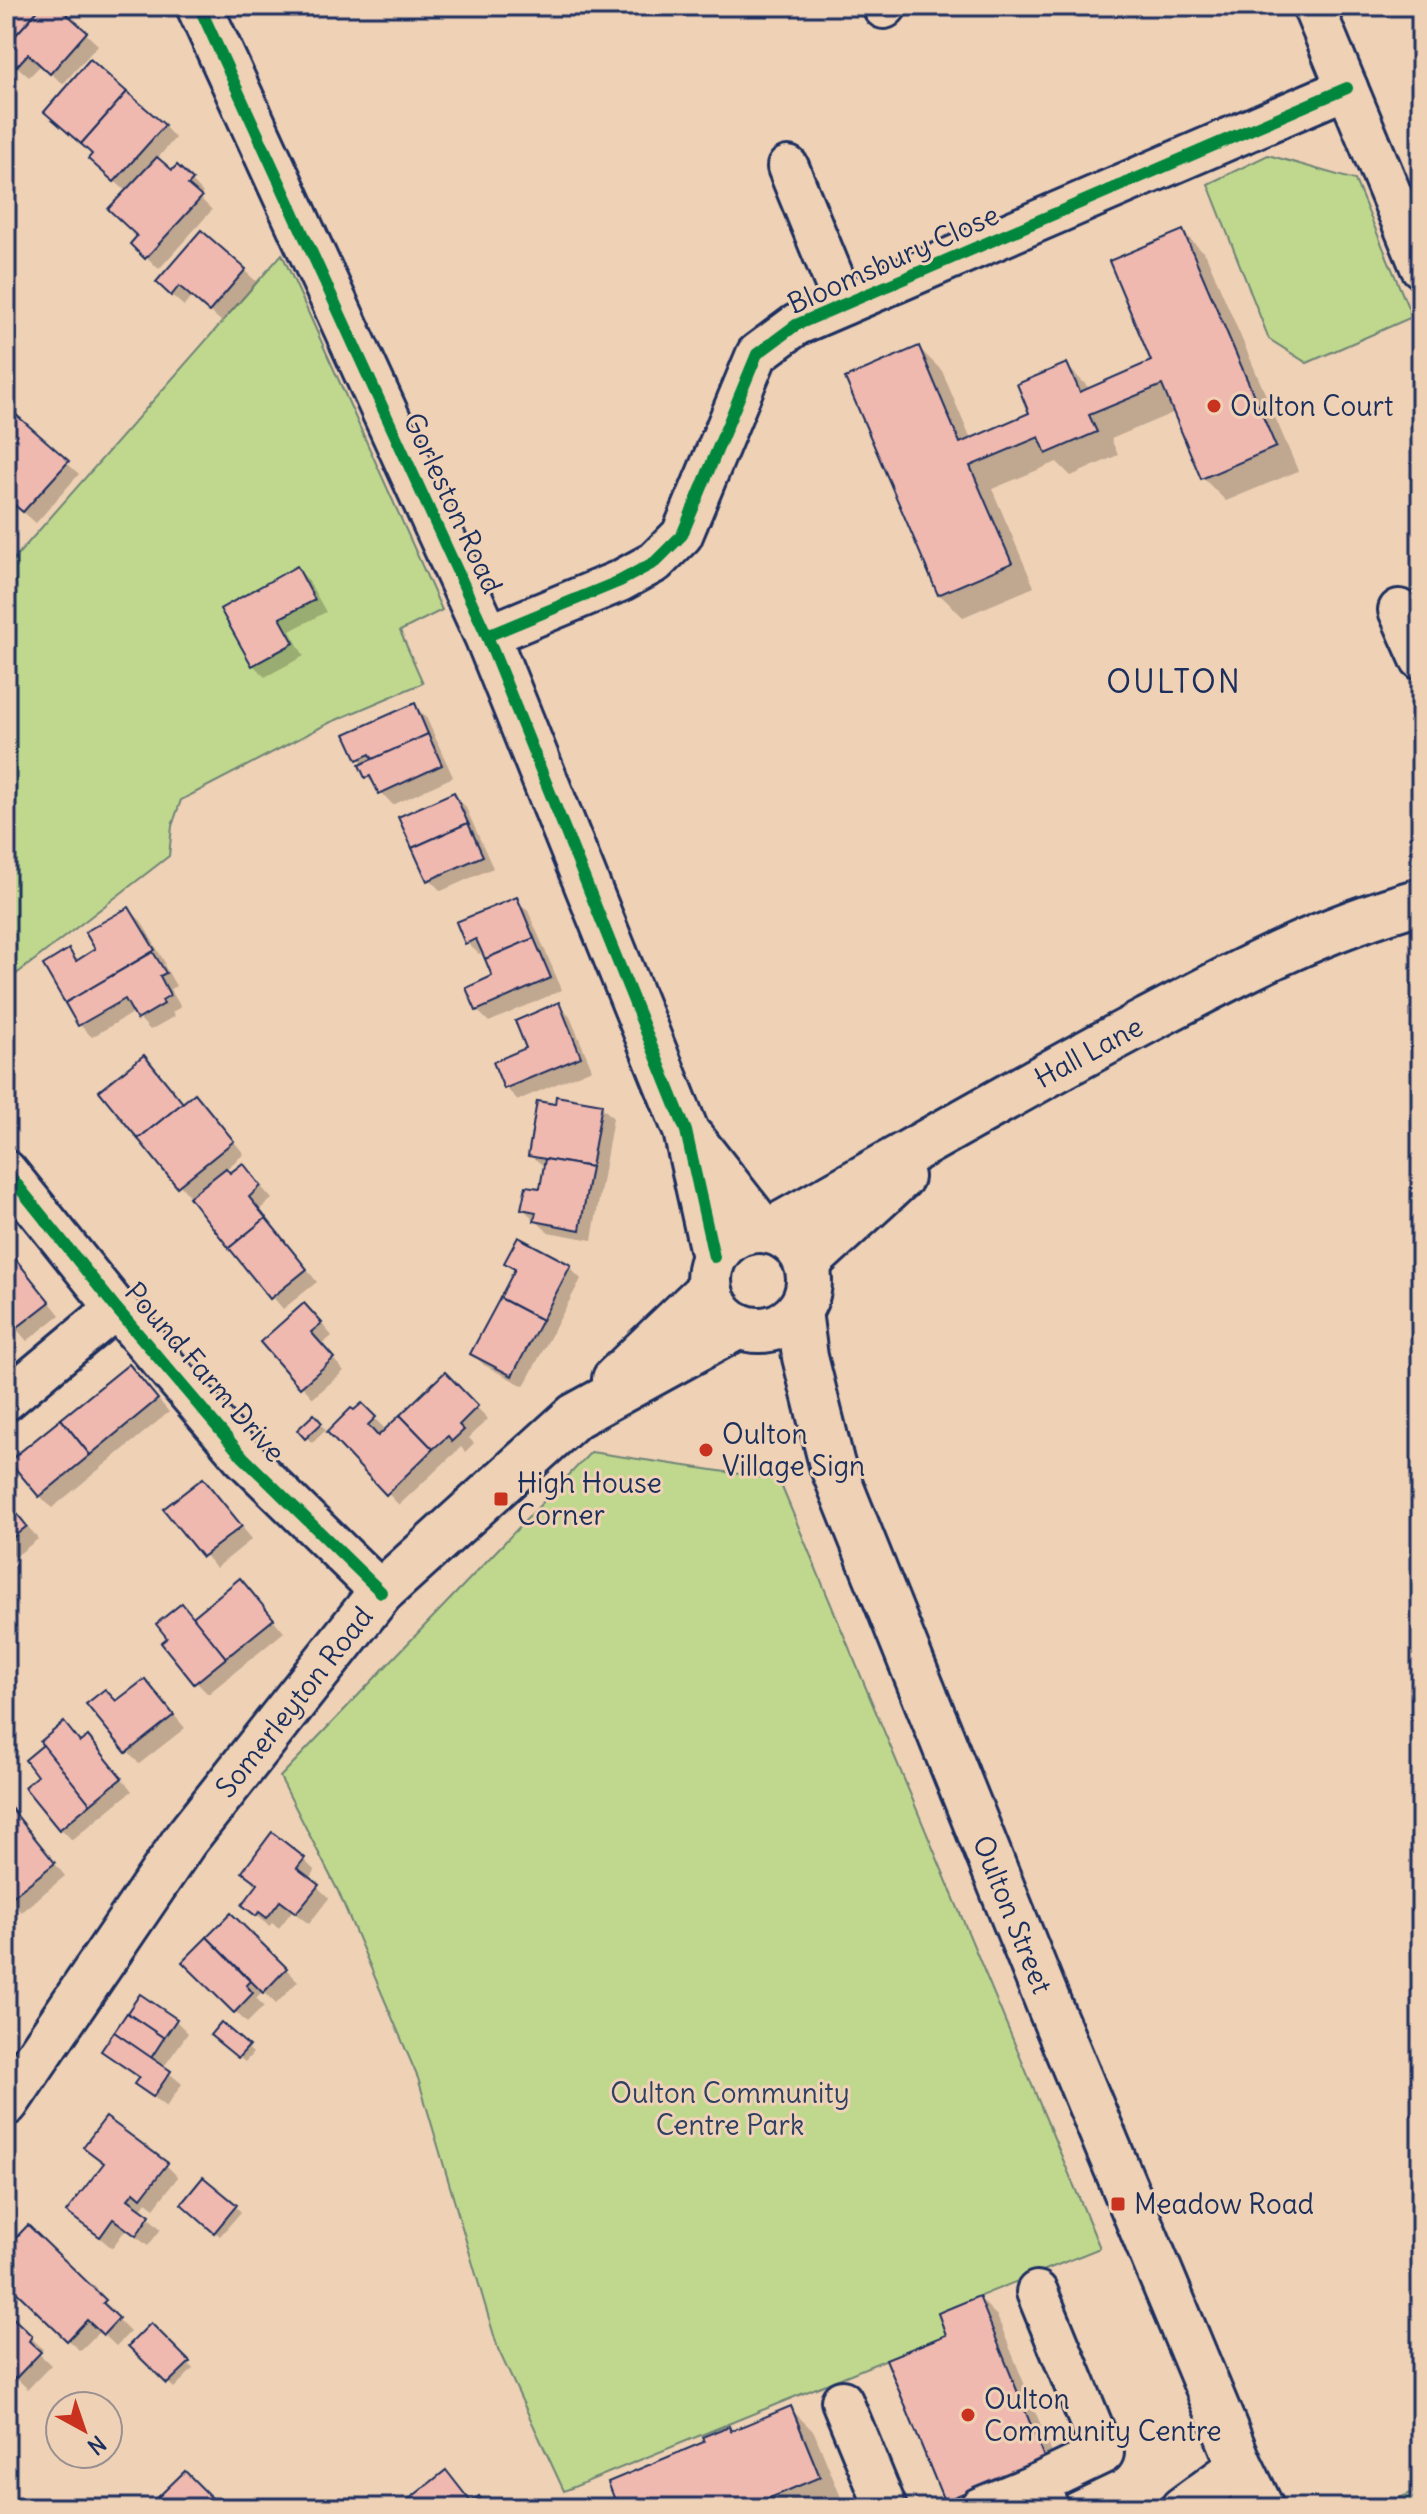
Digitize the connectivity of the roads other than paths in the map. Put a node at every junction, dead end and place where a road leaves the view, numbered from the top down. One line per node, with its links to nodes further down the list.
1 (199, 6): 8 (main road, Gorleston Road)
2 (1313, 6): 3 (street)
3 (1347, 88): 5 (street); 6 (street, Bloomsbury Close)
4 (788, 167): 6 (street)
5 (1421, 267)
6 (844, 304): 8 (street, Bloomsbury Close)
7 (1399, 610): 9 (street)
8 (487, 636): 12 (main road, Gorleston Road)
9 (1421, 659)
10 (1421, 901): 11 (main road, Hall Lane)
11 (956, 1127): 14 (main road, Hall Lane); 15 (main road)
12 (686, 1131): 14 (main road); 16 (main road, Gorleston Road)
13 (6, 1171): 17 (street, Pound Farm Drive)
14 (767, 1230): 15 (main road); 16 (main road)
15 (807, 1263): 18 (main road)
16 (711, 1273): 19 (main road); 21 (main road)
17 (116, 1308): 20 (street); 23 (street, Pound Farm Drive)
18 (799, 1311): 19 (main road); 22 (main road, Oulton Street)
19 (747, 1328): 21 (main road, Somerleyton Road); 22 (main road)
20 (6, 1400)
21 (575, 1416): 23 (main road, Somerleyton Road)
22 (832, 1465): 27 (main road, Oulton Street)
23 (381, 1592): 24 (main road, Somerleyton Road)
24 (6, 2103)
25 (1037, 2292): 28 (street)
26 (842, 2401): 29 (street)
27 (1240, 2465): 31 (street); 32 (main road, Oulton Street)
28 (1043, 2496): 30 (street)
29 (886, 2508)
30 (980, 2508)
31 (1181, 2508)
32 (1261, 2508)

